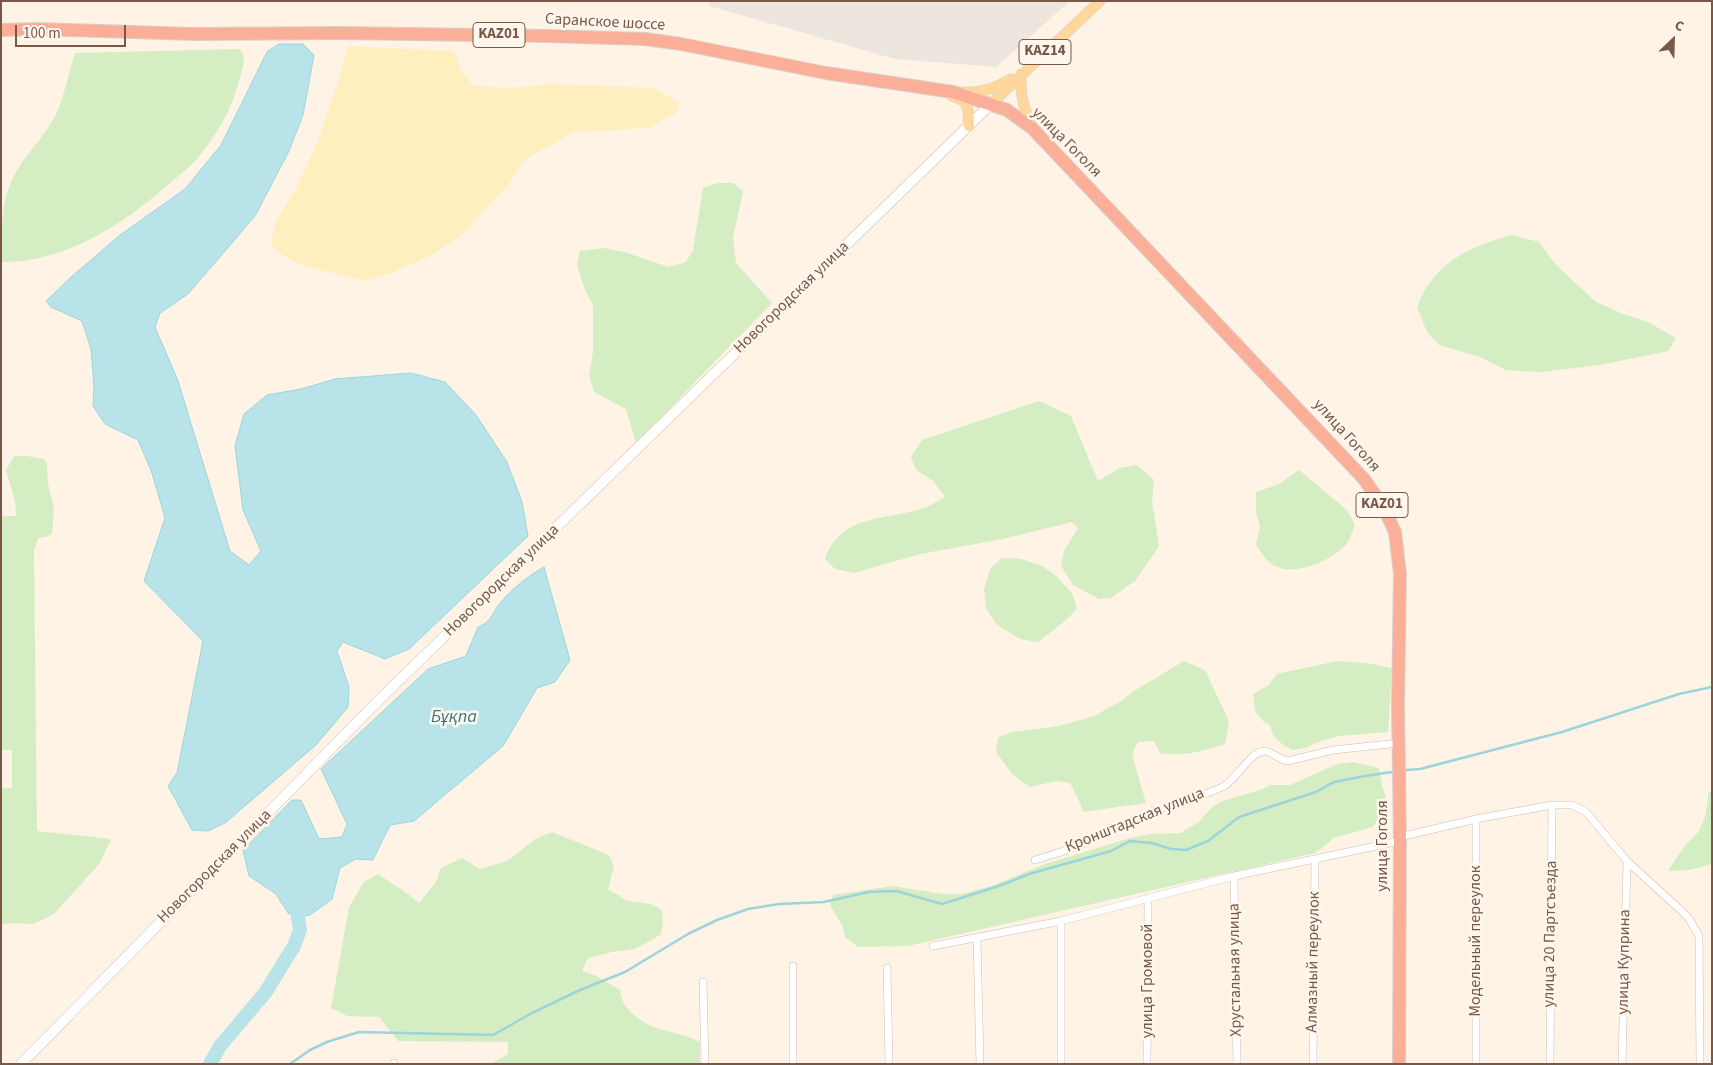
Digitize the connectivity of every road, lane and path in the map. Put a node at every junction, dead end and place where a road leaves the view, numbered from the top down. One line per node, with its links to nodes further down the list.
1 (1100, 1): 3 (main road, KAZ14)
2 (1, 30): 4 (highway, Саранское шоссе / KAZ01)
3 (1021, 74): 5 (main road); 6 (main road, KAZ14); 8 (main road)
4 (938, 90): 5 (highway, Саранское шоссе / KAZ01); 7 (main road)
5 (953, 92): 6 (highway, Саранское шоссе / KAZ01)
6 (990, 104): 7 (street, Новогородская улица); 8 (highway, улица Гоголя / KАZ01)
7 (969, 126): 24 (street, Новогородская улица)
8 (1032, 128): 9 (highway, улица Гоголя / KАZ01)
9 (1399, 743): 12 (highway, улица Гоголя / KАZ01); 14 (street, Кронштадская улица)
10 (1552, 805): 11 (street); 15 (street); 35 (street, улица 20 Партсъезда)
11 (1476, 819): 12 (street); 34 (street, Модельный переулок)
12 (1400, 839): 13 (street); 33 (highway, улица Гоголя / KАZ01)
13 (1315, 859): 16 (street); 32 (street, Алмазный переулок)
14 (1035, 860)
15 (1627, 861): 36 (street, улица Куприна); 37 (street)
16 (1234, 876): 17 (street); 31 (street, Хрустальная улица)
17 (1148, 898): 18 (street); 30 (street, улица Громовой)
18 (1061, 921): 19 (street); 29 (street)
19 (977, 938): 20 (street); 28 (street)
20 (933, 946)
21 (793, 966): 26 (street)
22 (887, 968): 27 (street)
23 (703, 982): 25 (street)
24 (21, 1064)
25 (705, 1064)
26 (793, 1064)
27 (889, 1064)
28 (980, 1064)
29 (1061, 1064)
30 (1147, 1064)
31 (1237, 1064)
32 (1313, 1064)
33 (1399, 1064)
34 (1476, 1064)
35 (1550, 1064)
36 (1622, 1064)
37 (1700, 1064)

